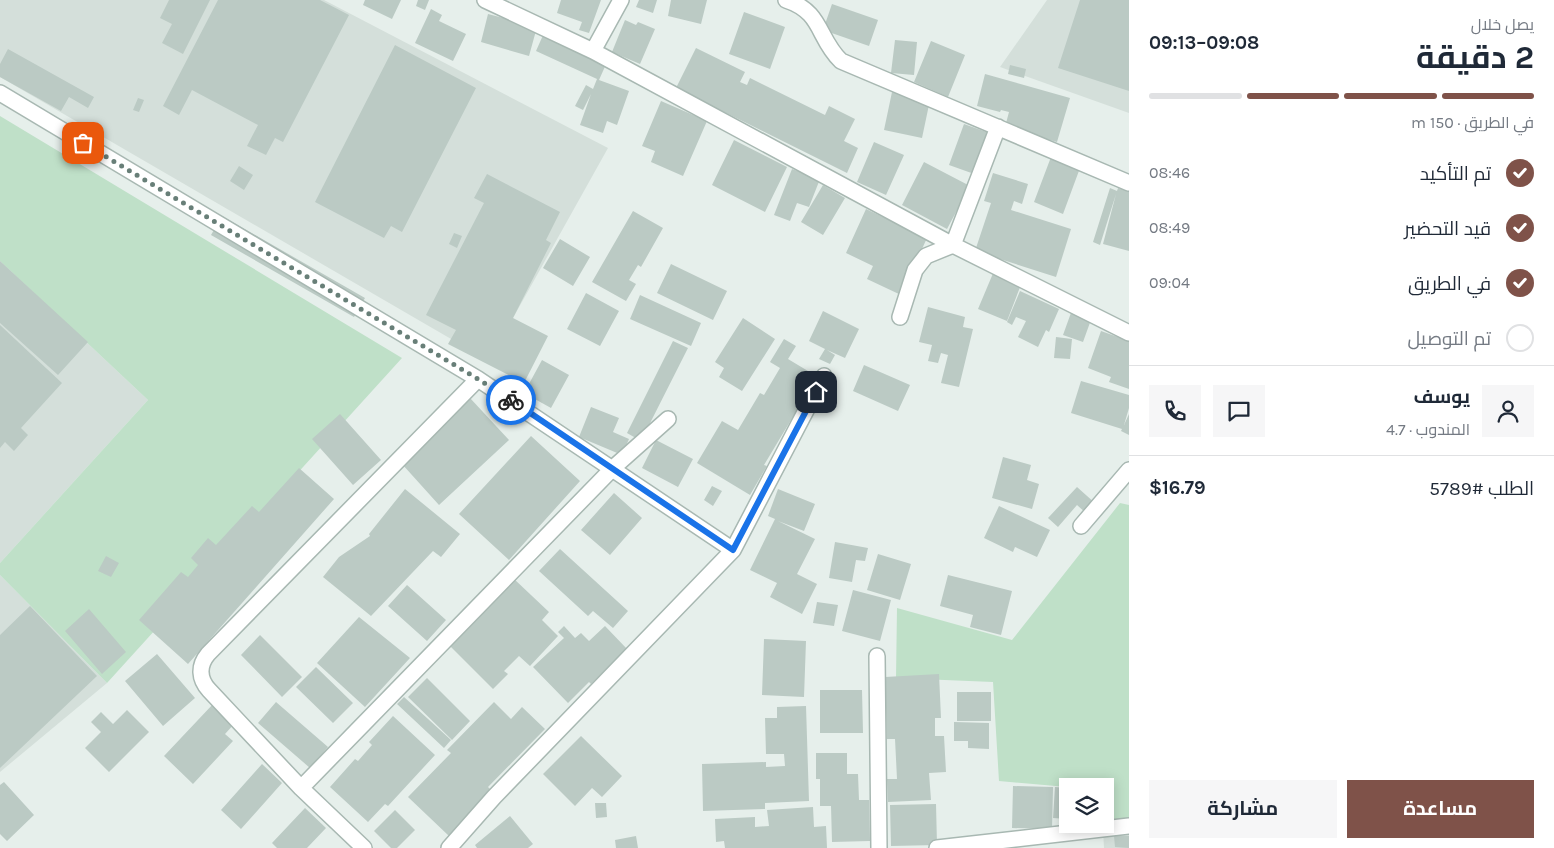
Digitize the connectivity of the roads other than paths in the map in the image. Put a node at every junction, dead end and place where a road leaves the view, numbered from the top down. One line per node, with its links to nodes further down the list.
1 (485, 0): 4 (street)
2 (621, 0): 4 (street)
3 (786, 0): 6 (street)
4 (593, 51): 8 (street)
5 (0, 93): 12 (street)
6 (998, 127): 7 (street); 8 (street)
7 (1129, 183)
8 (953, 246): 9 (street); 10 (street)
9 (900, 317)
10 (1129, 333)
11 (824, 376): 17 (street)
12 (478, 379): 14 (street); 19 (street)
13 (668, 418): 14 (street)
14 (613, 468): 17 (street); 19 (street)
15 (1129, 470): 16 (street)
16 (1081, 526)
17 (733, 550): 22 (street)
18 (877, 656): 23 (street)
19 (301, 788): 21 (street)
20 (1129, 826): 24 (street)
21 (364, 848)
22 (449, 848)
23 (879, 848)
24 (937, 848)

